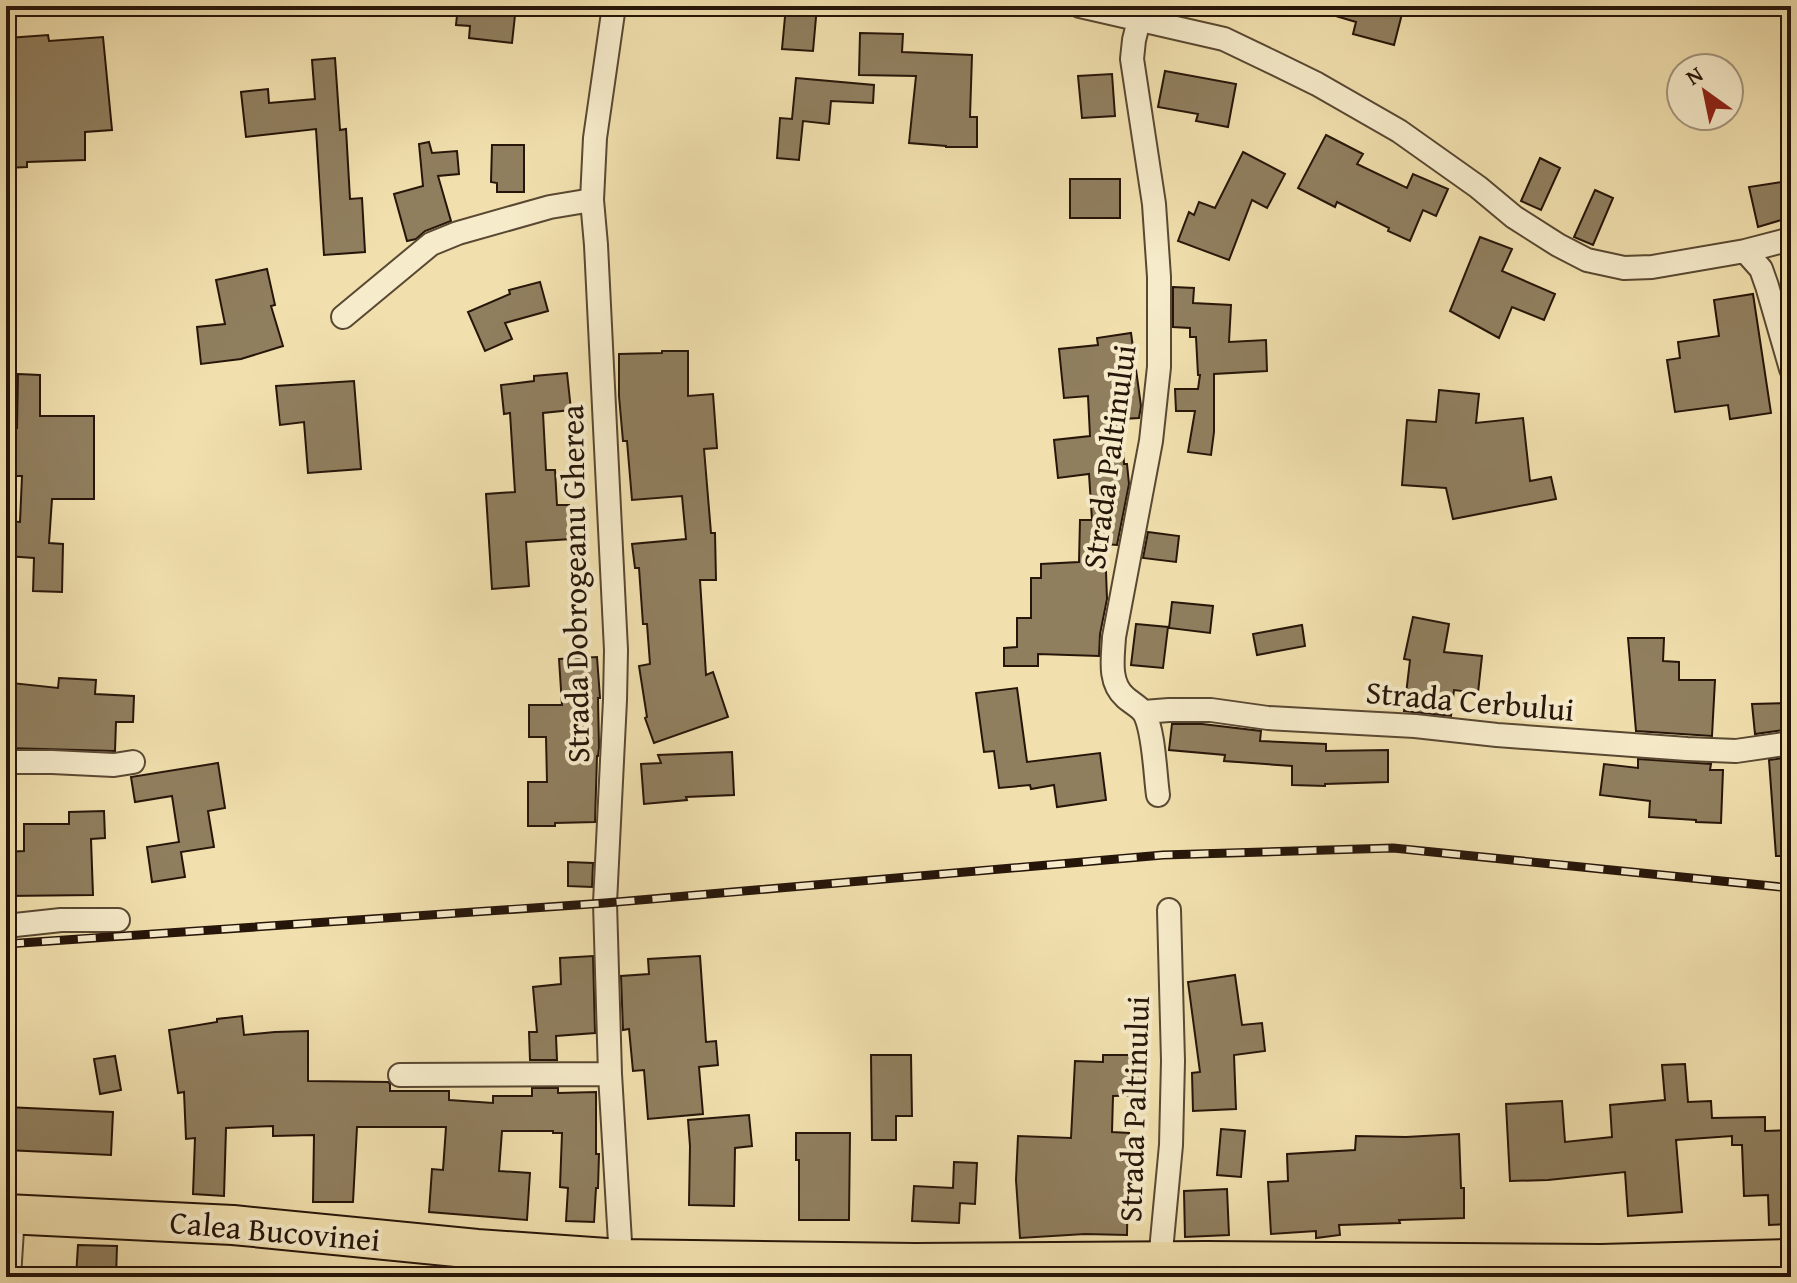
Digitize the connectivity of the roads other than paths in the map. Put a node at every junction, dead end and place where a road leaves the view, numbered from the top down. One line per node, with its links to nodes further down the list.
1 (614, 6): 4 (street, Strada Dobrogeanu Gherea)
2 (1080, 6): 3 (street)
3 (1128, 14): 6 (street); 9 (street, Strada Paltinului)
4 (592, 200): 7 (street); 17 (street, Strada Dobrogeanu Gherea)
5 (1791, 239): 6 (street)
6 (1745, 251): 8 (street)
7 (343, 317)
8 (1791, 369)
9 (1144, 712): 10 (street, Strada Cerbului); 13 (street)
10 (1791, 743)
11 (6, 762): 12 (street)
12 (133, 762)
13 (1158, 795)
14 (1169, 910): 22 (street, Strada Paltinului)
15 (118, 920): 16 (street)
16 (6, 926)
17 (610, 1074): 18 (street); 20 (street, Strada Dobrogeanu Gherea)
18 (400, 1075)
19 (10, 1214): 20 (highway, Calea Bucovinei); 24 (street)
20 (621, 1259): 22 (highway, Calea Bucovinei)
21 (1791, 1259): 23 (highway, Calea Bucovinei)
22 (1159, 1270): 23 (highway, Calea Bucovinei)
23 (1603, 1270)
24 (9, 1277)

